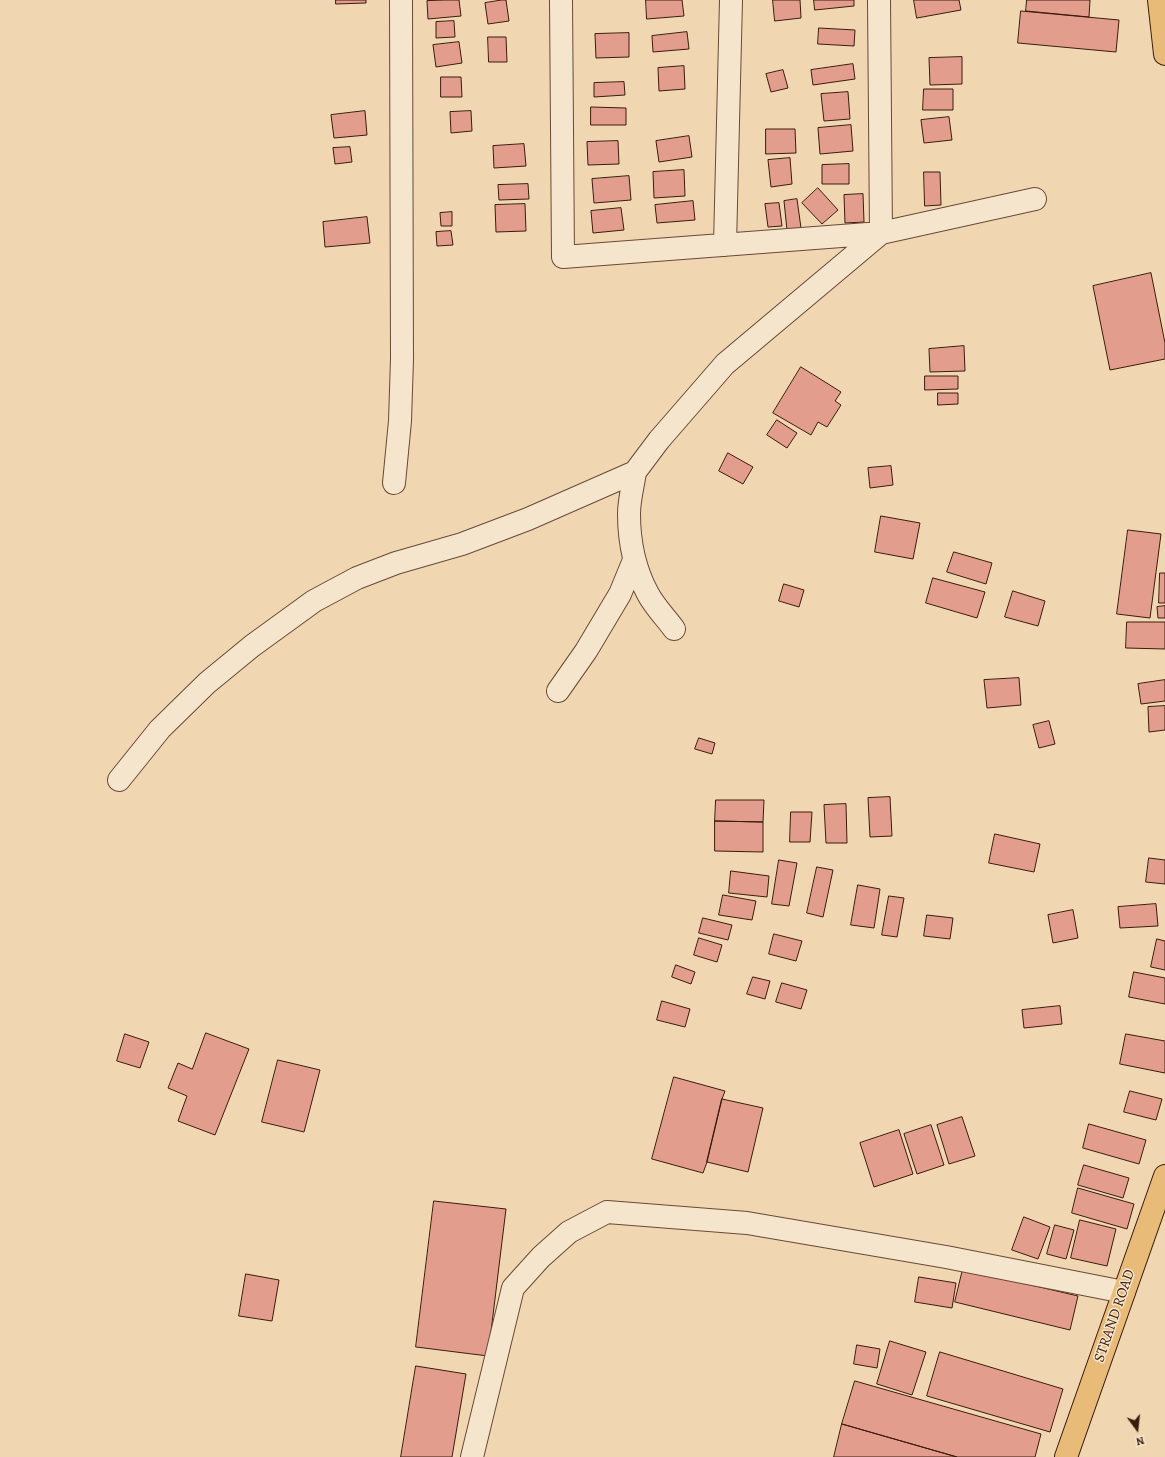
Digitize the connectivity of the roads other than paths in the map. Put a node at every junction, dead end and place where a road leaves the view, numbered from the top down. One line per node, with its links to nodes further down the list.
1 (401, 0): 11 (street)
2 (561, 0): 9 (street)
3 (731, 0): 9 (street)
4 (879, 0): 8 (street)
5 (1159, 0): 6 (main road)
6 (1165, 54)
7 (1035, 198): 8 (street)
8 (881, 232): 9 (street); 10 (street)
9 (725, 245)
10 (635, 472): 12 (street); 15 (street)
11 (394, 483)
12 (634, 560): 13 (street); 14 (street)
13 (674, 629)
14 (558, 691)
15 (120, 780)
16 (1165, 1176): 17 (main road, STRAND ROAD)
17 (1124, 1292): 18 (street); 19 (main road, STRAND ROAD)
18 (472, 1457)
19 (1066, 1457)

